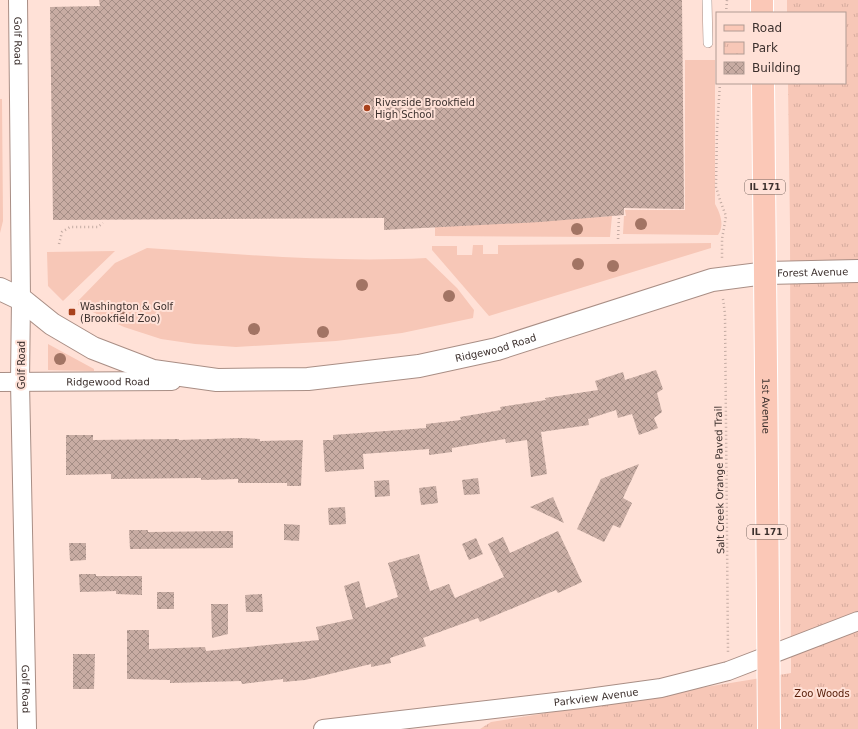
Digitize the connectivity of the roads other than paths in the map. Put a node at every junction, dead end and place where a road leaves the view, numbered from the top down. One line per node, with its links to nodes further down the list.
1 (18, 0): 10 (street, Golf Road)
2 (707, 0): 5 (lane)
3 (762, 0): 4 (main road)
4 (762, 12)
5 (708, 43)
6 (763, 84): 8 (main road, 1st Avenue / IL 171)
7 (858, 271): 8 (street, Forest Avenue)
8 (766, 274): 11 (street, Ridgewood Road); 15 (main road, 1st Avenue / IL 171)
9 (0, 289): 10 (street, Ridgewood Road)
10 (21, 299): 11 (street, Ridgewood Road); 13 (street, Golf Road)
11 (216, 380): 13 (street, Ridgewood Road)
12 (0, 382): 13 (street, Ridgewood Road)
13 (20, 382): 17 (street, Golf Road)
14 (858, 621): 15 (street, Parkview Avenue)
15 (768, 656): 16 (street, Parkview Avenue); 19 (main road, 1st Avenue / IL 171)
16 (459, 721): 18 (street, Parkview Avenue)
17 (27, 729)
18 (323, 729)
19 (769, 729)

